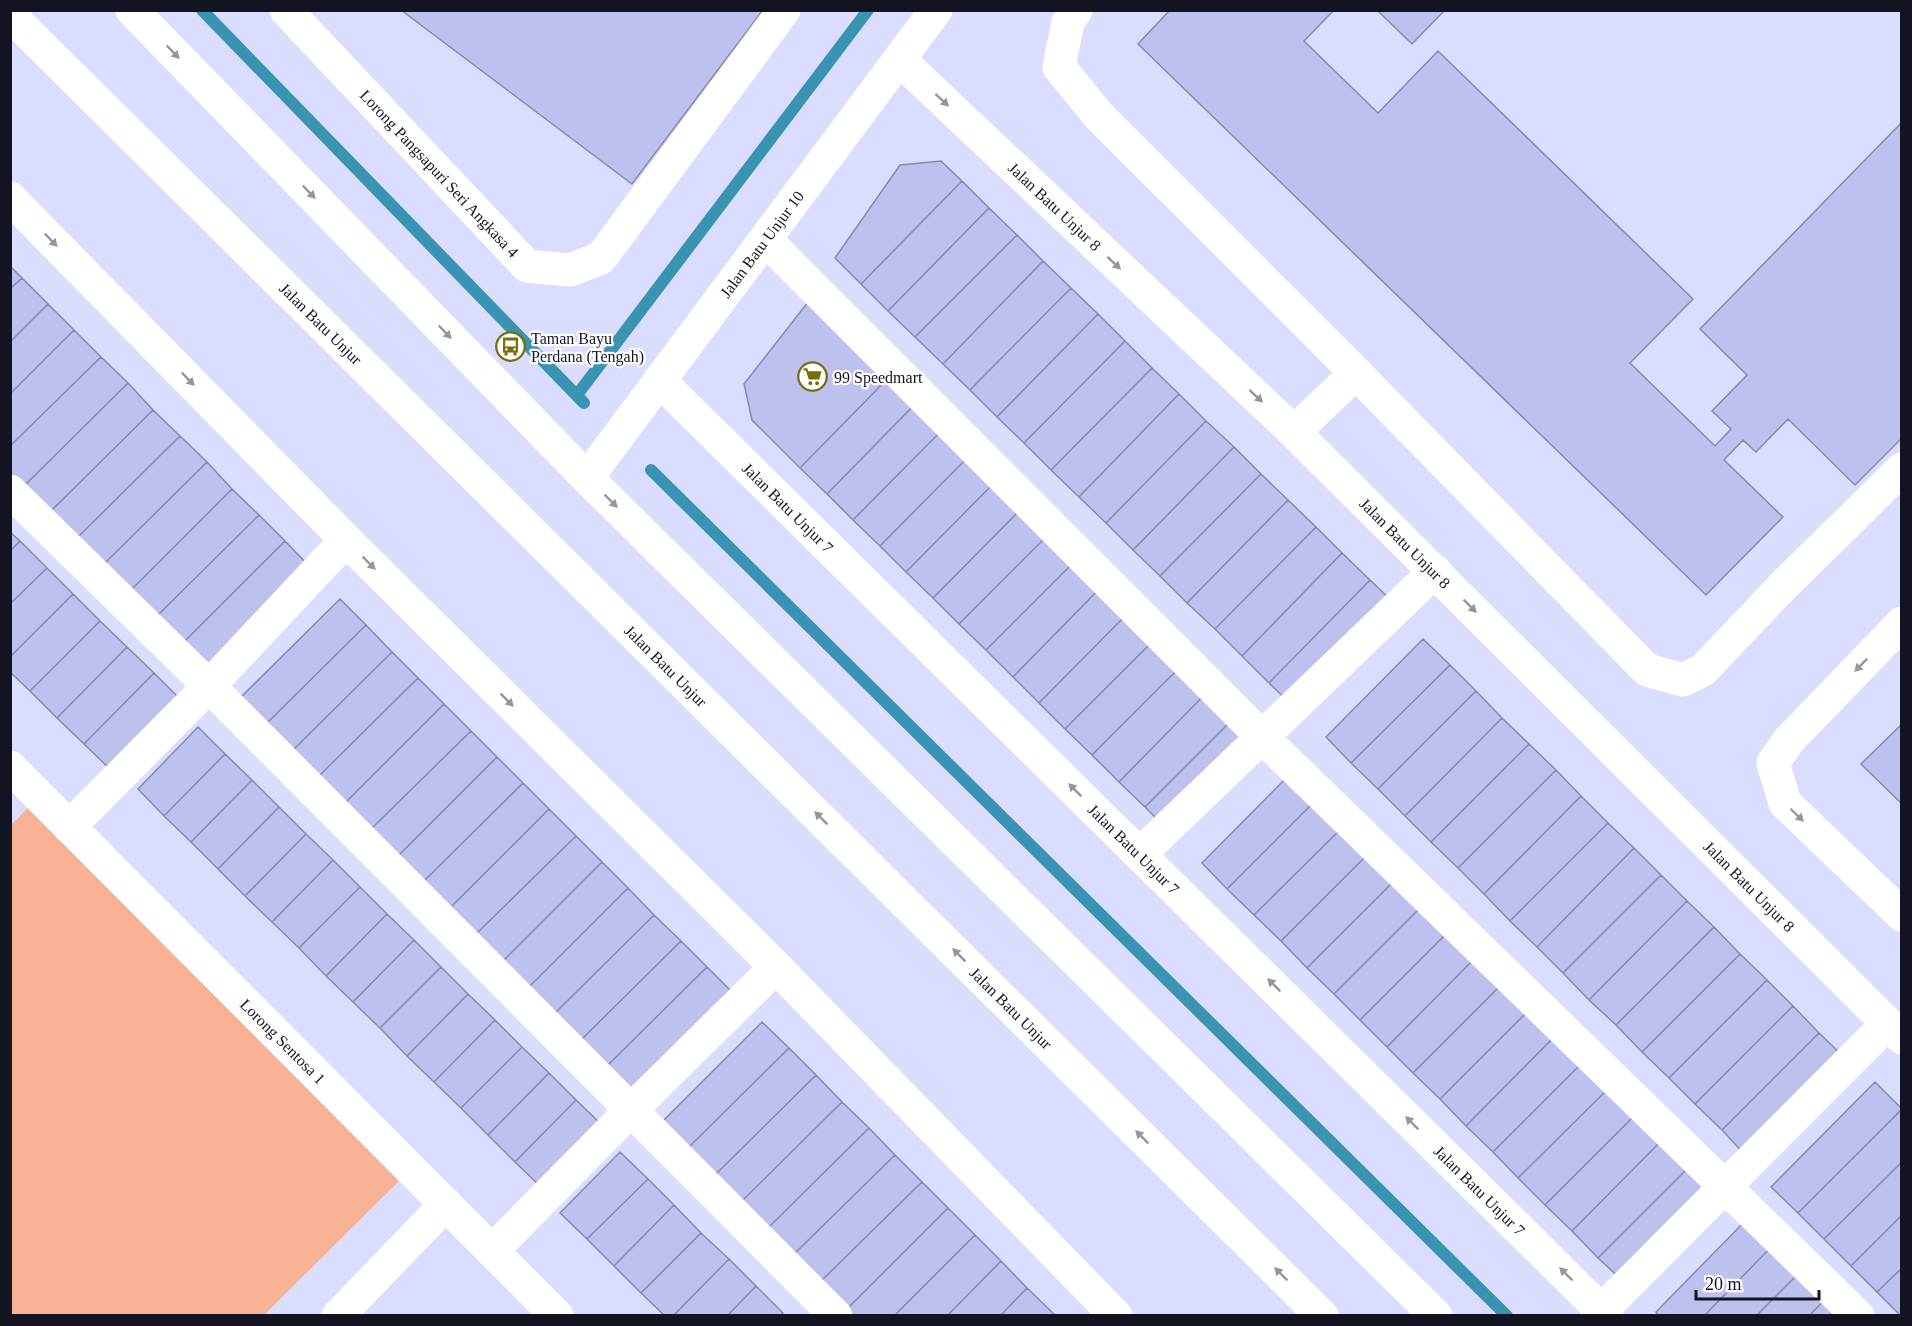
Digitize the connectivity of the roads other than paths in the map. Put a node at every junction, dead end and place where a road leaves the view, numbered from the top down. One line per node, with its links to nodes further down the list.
1 (132, 10): 14 (street, one-way to 14)
2 (286, 10): 3 (street, Lorong Pangsapuri Seri Angkasa 4)
3 (784, 10)
4 (936, 10): 7 (street, Jalan Batu Unjur 10)
5 (1076, 10): 10 (street)
6 (10, 15): 36 (street, Jalan Batu Unjur, one-way to 6)
7 (900, 60): 9 (street, Jalan Batu Unjur 10); 12 (street, Jalan Batu Unjur 8, one-way to 12)
8 (10, 198): 16 (street, one-way to 16)
9 (766, 240): 11 (street, Jalan Batu Unjur 10); 20 (street)
10 (1356, 373): 12 (street); 13 (street)
11 (660, 381): 14 (street, Jalan Batu Unjur 10); 23 (street, Jalan Batu Unjur 7, one-way to 11)
12 (1294, 432): 17 (street, Jalan Batu Unjur 8)
13 (1902, 469)
14 (587, 478): 37 (street, one-way to 37)
15 (10, 491): 19 (street)
16 (346, 540): 19 (street); 25 (street, one-way to 25)
17 (1435, 571): 20 (street); 26 (street, Jalan Batu Unjur 8, one-way to 26)
18 (1902, 623): 24 (street, one-way to 24)
19 (209, 686): 22 (street); 27 (street)
20 (1262, 737): 23 (street); 28 (street)
21 (10, 767): 22 (street, Lorong Sentosa 1)
22 (69, 827): 29 (street, Lorong Sentosa 1)
23 (1140, 854): 31 (street, Jalan Batu Unjur 7, one-way to 23)
24 (1902, 915)
25 (776, 968): 27 (street); 35 (street)
26 (1894, 1031): 28 (street)
27 (631, 1110): 30 (street); 34 (street)
28 (1726, 1186): 31 (street); 38 (street)
29 (446, 1204): 30 (street, Lorong Sentosa 1); 32 (street)
30 (492, 1251): 33 (street, Lorong Sentosa 1)
31 (1605, 1313)
32 (338, 1316)
33 (557, 1316)
34 (836, 1316)
35 (1116, 1316)
36 (1322, 1316)
37 (1436, 1316)
38 (1858, 1316)

